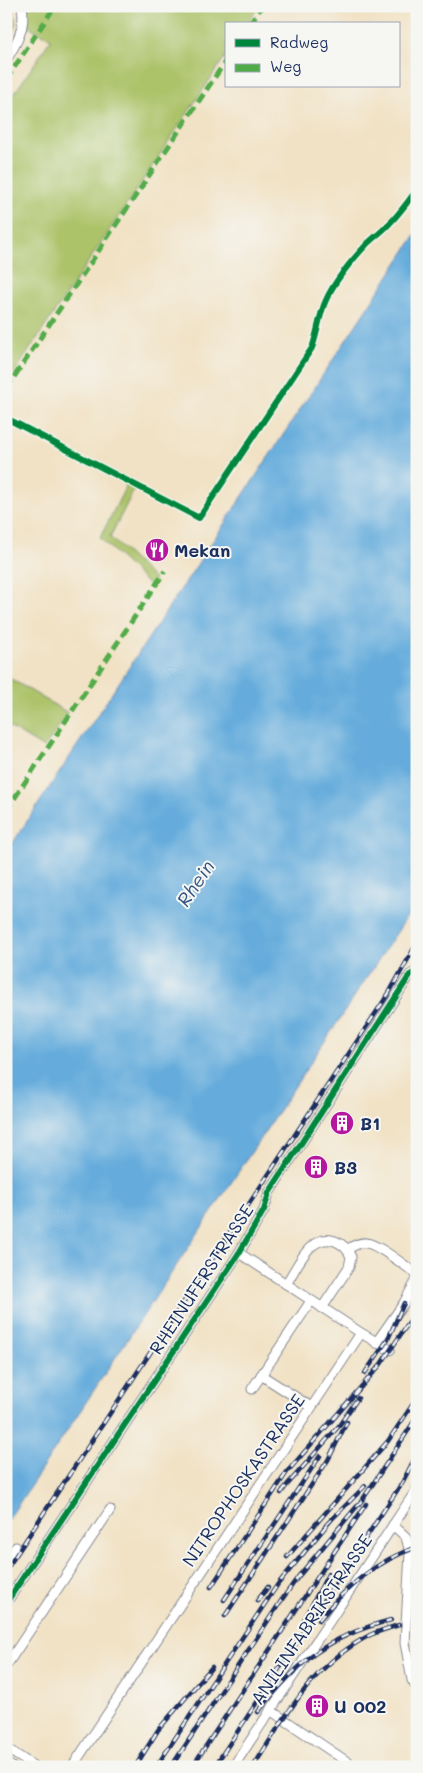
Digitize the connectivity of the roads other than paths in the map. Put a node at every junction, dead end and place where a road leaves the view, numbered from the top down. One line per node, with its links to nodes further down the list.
1 (22, 6): 2 (street)
2 (6, 60)
3 (417, 971): 5 (street, RHEINUFERSTRASSE)
4 (348, 1250): 6 (street); 8 (street); 10 (street)
5 (238, 1253): 8 (street); 23 (street, RHEINUFERSTRASSE)
6 (417, 1274)
7 (417, 1279): 12 (street)
8 (286, 1284): 9 (street)
9 (311, 1301): 10 (street); 14 (street)
10 (322, 1308): 11 (street)
11 (361, 1333): 12 (street); 16 (street, NITROPHOSKASTRASSE)
12 (376, 1343): 13 (street)
13 (390, 1350)
14 (261, 1375): 15 (street); 16 (street)
15 (252, 1388)
16 (311, 1408): 33 (street, NITROPHOSKASTRASSE)
17 (417, 1489): 19 (street, ANILINFABRIKSTRASSE)
18 (110, 1510): 26 (street)
19 (393, 1525): 21 (street); 28 (street, ANILINFABRIKSTRASSE)
20 (16, 1547): 22 (street)
21 (413, 1552): 25 (street)
22 (6, 1562)
23 (6, 1603)
24 (417, 1612): 25 (street)
25 (407, 1613): 27 (street)
26 (6, 1666)
27 (417, 1688)
28 (270, 1710): 34 (street, ANILINFABRIKSTRASSE); 35 (street)
29 (6, 1748): 32 (street)
30 (6, 1763): 31 (street)
31 (12, 1767)
32 (35, 1767)
33 (72, 1767)
34 (233, 1767)
35 (355, 1767)

